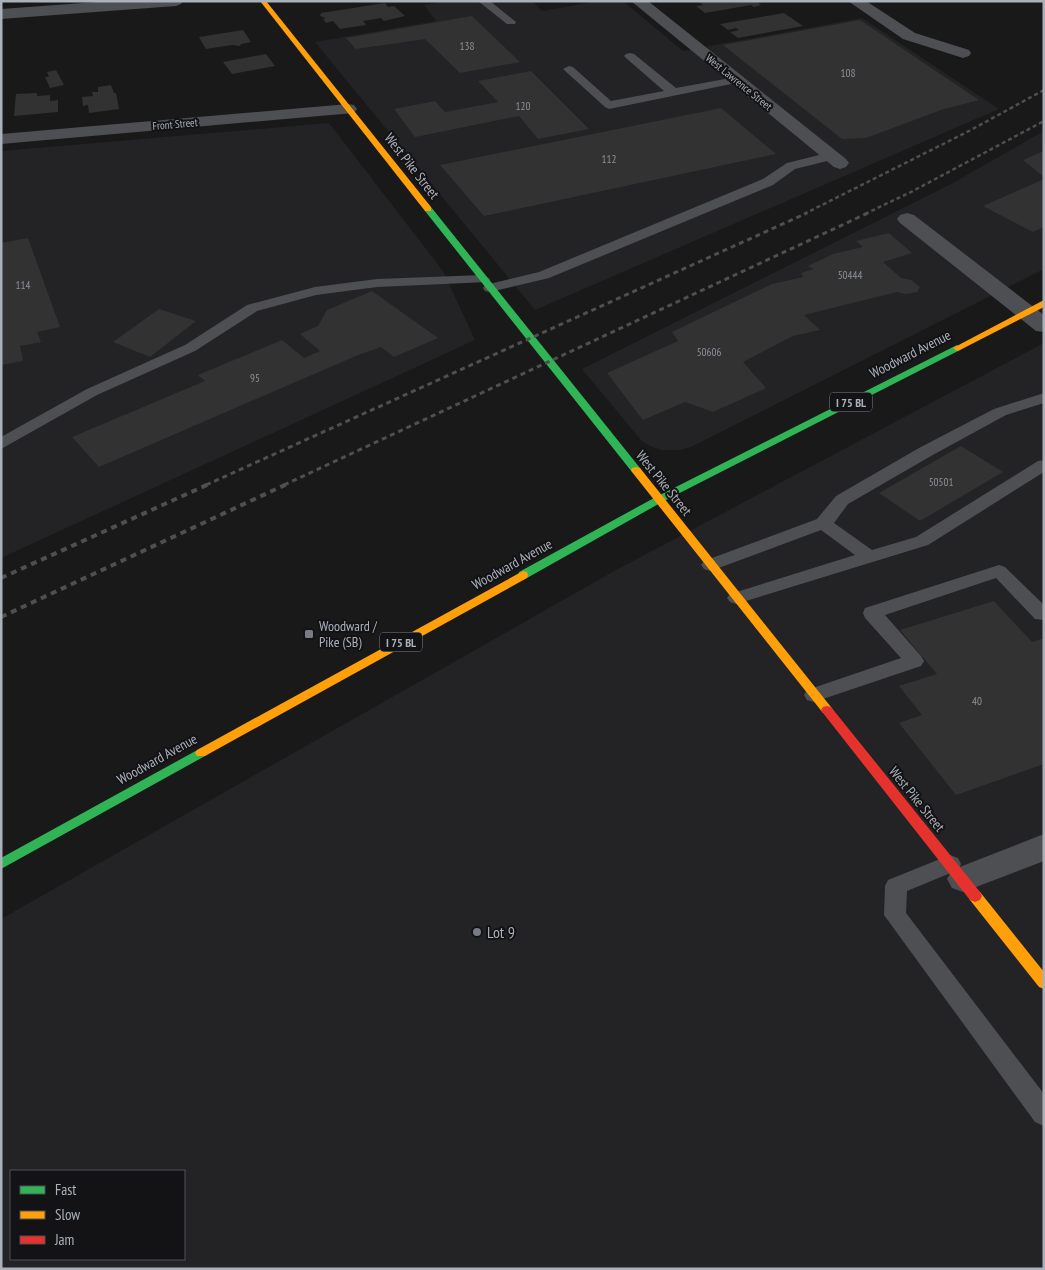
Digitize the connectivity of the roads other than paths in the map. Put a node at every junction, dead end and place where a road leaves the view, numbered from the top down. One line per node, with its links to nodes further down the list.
1 (176, 1): 6 (street)
2 (263, 1): 13 (street, West Pike Street)
3 (483, 1): 7 (lane)
4 (638, 1): 11 (street, West Lawrence Street)
5 (855, 1): 8 (street)
6 (1, 14)
7 (511, 22)
8 (963, 53)
9 (630, 56): 12 (lane)
10 (569, 69): 12 (lane)
11 (736, 80): 12 (lane); 15 (street, West Lawrence Street)
12 (673, 92)
13 (348, 109): 14 (street, Front Street); 17 (street, West Pike Street)
14 (1, 140)
15 (836, 160): 17 (lane)
16 (907, 219): 18 (street)
17 (487, 284): 22 (lane); 24 (street, West Pike Street)
18 (1035, 307): 19 (street); 24 (street, Woodward Avenue / I 75 BL)
19 (1044, 326)
20 (1036, 400): 21 (lane); 25 (lane)
21 (1044, 412)
22 (1, 444)
23 (1044, 465): 26 (lane)
24 (658, 500): 27 (street, West Pike Street); 32 (street, Woodward Avenue / I 75 BL)
25 (823, 523): 26 (lane); 27 (lane)
26 (871, 558): 28 (lane)
27 (710, 565): 28 (street, West Pike Street)
28 (736, 598): 30 (street, West Pike Street)
29 (1044, 613): 30 (lane)
30 (814, 695): 33 (street, West Pike Street)
31 (1044, 847): 33 (street)
32 (1, 864)
33 (956, 872): 34 (street, West Pike Street); 35 (lane)
34 (1044, 982)
35 (1044, 1114)

